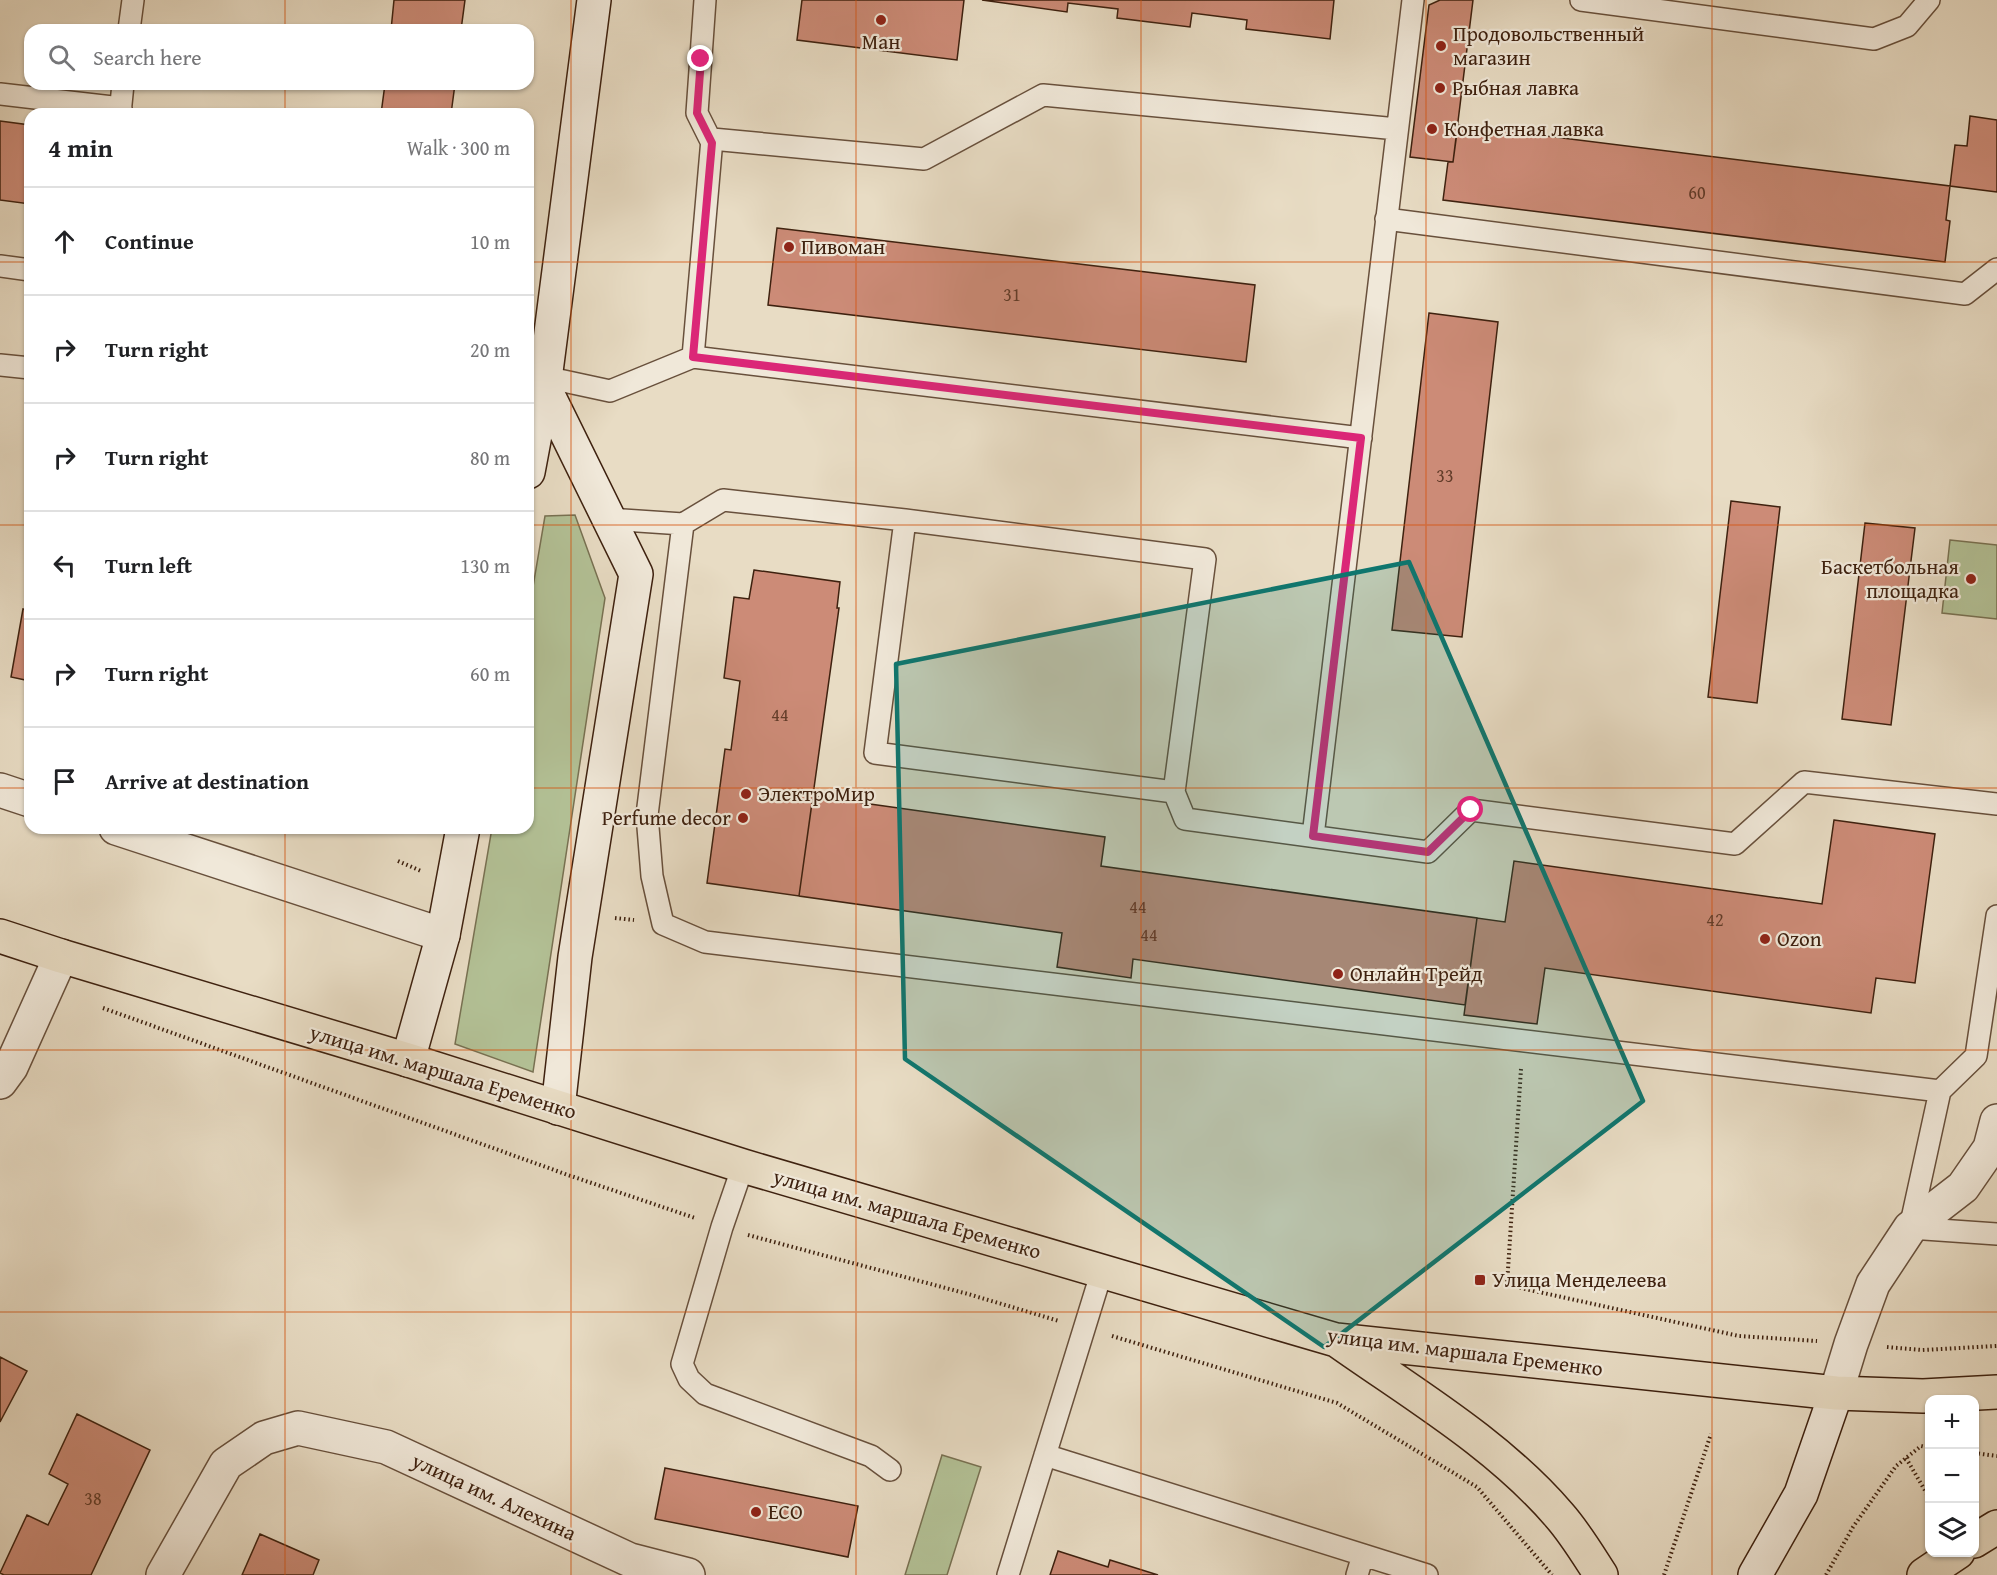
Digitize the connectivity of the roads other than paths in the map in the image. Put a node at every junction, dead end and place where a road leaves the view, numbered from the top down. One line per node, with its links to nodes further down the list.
1 (133, 0): 7 (lane)
2 (594, 0): 21 (main road)
3 (705, 0): 13 (lane)
4 (1413, 0): 12 (lane)
5 (1581, 0): 6 (lane)
6 (1929, 0)
7 (130, 24)
8 (122, 90): 11 (lane)
9 (0, 94): 10 (lane)
10 (99, 108)
11 (120, 108)
12 (1397, 129): 13 (lane); 14 (lane)
13 (712, 143): 18 (lane)
14 (1386, 219): 17 (lane); 23 (lane)
15 (0, 266): 16 (lane)
16 (24, 269)
17 (1997, 269)
18 (693, 357): 21 (lane); 23 (lane)
19 (0, 364): 20 (lane)
20 (24, 367)
21 (544, 382): 22 (main road); 24 (main road)
22 (534, 424)
23 (1361, 438): 33 (lane)
24 (608, 519): 26 (lane); 41 (main road)
25 (905, 520): 26 (lane); 28 (lane); 28 (lane)
26 (683, 524): 40 (lane)
27 (0, 790): 29 (main road)
28 (1174, 792): 33 (lane)
29 (24, 798)
30 (1997, 804): 33 (lane)
31 (134, 834): 35 (main road)
32 (462, 834): 35 (main road)
33 (1313, 836)
34 (1997, 916): 40 (lane)
35 (443, 935): 38 (main road)
36 (0, 936): 37 (highway, улица им. маршала Еременко)
37 (61, 956): 38 (highway, улица им. маршала Еременко); 39 (main road)
38 (408, 1060): 41 (highway, улица им. маршала Еременко)
39 (0, 1083)
40 (1940, 1091): 44 (lane)
41 (558, 1108): 43 (highway, улица им. маршала Еременко)
42 (1997, 1121): 44 (main road)
43 (743, 1166): 46 (highway, улица им. маршала Еременко); 51 (lane)
44 (1910, 1228): 45 (lane); 49 (main road)
45 (1997, 1234)
46 (1102, 1271): 47 (highway, улица им. маршала Еременко); 50 (lane)
47 (1336, 1340): 49 (highway, улица им. маршала Еременко); 62 (highway)
48 (1997, 1392): 49 (highway, улица им. маршала Еременко)
49 (1836, 1394): 63 (main road)
50 (1045, 1455): 54 (lane); 59 (lane)
51 (890, 1470)
52 (1997, 1527): 53 (highway)
53 (1979, 1538)
54 (1363, 1555): 60 (lane); 61 (lane)
55 (1951, 1557): 64 (highway)
56 (627, 1568): 57 (main road, улица им. Алехина); 58 (main road, улица им. Алехина)
57 (163, 1575)
58 (688, 1575)
59 (1008, 1575)
60 (1357, 1575)
61 (1427, 1575)
62 (1600, 1575)
63 (1755, 1575)
64 (1924, 1575)

